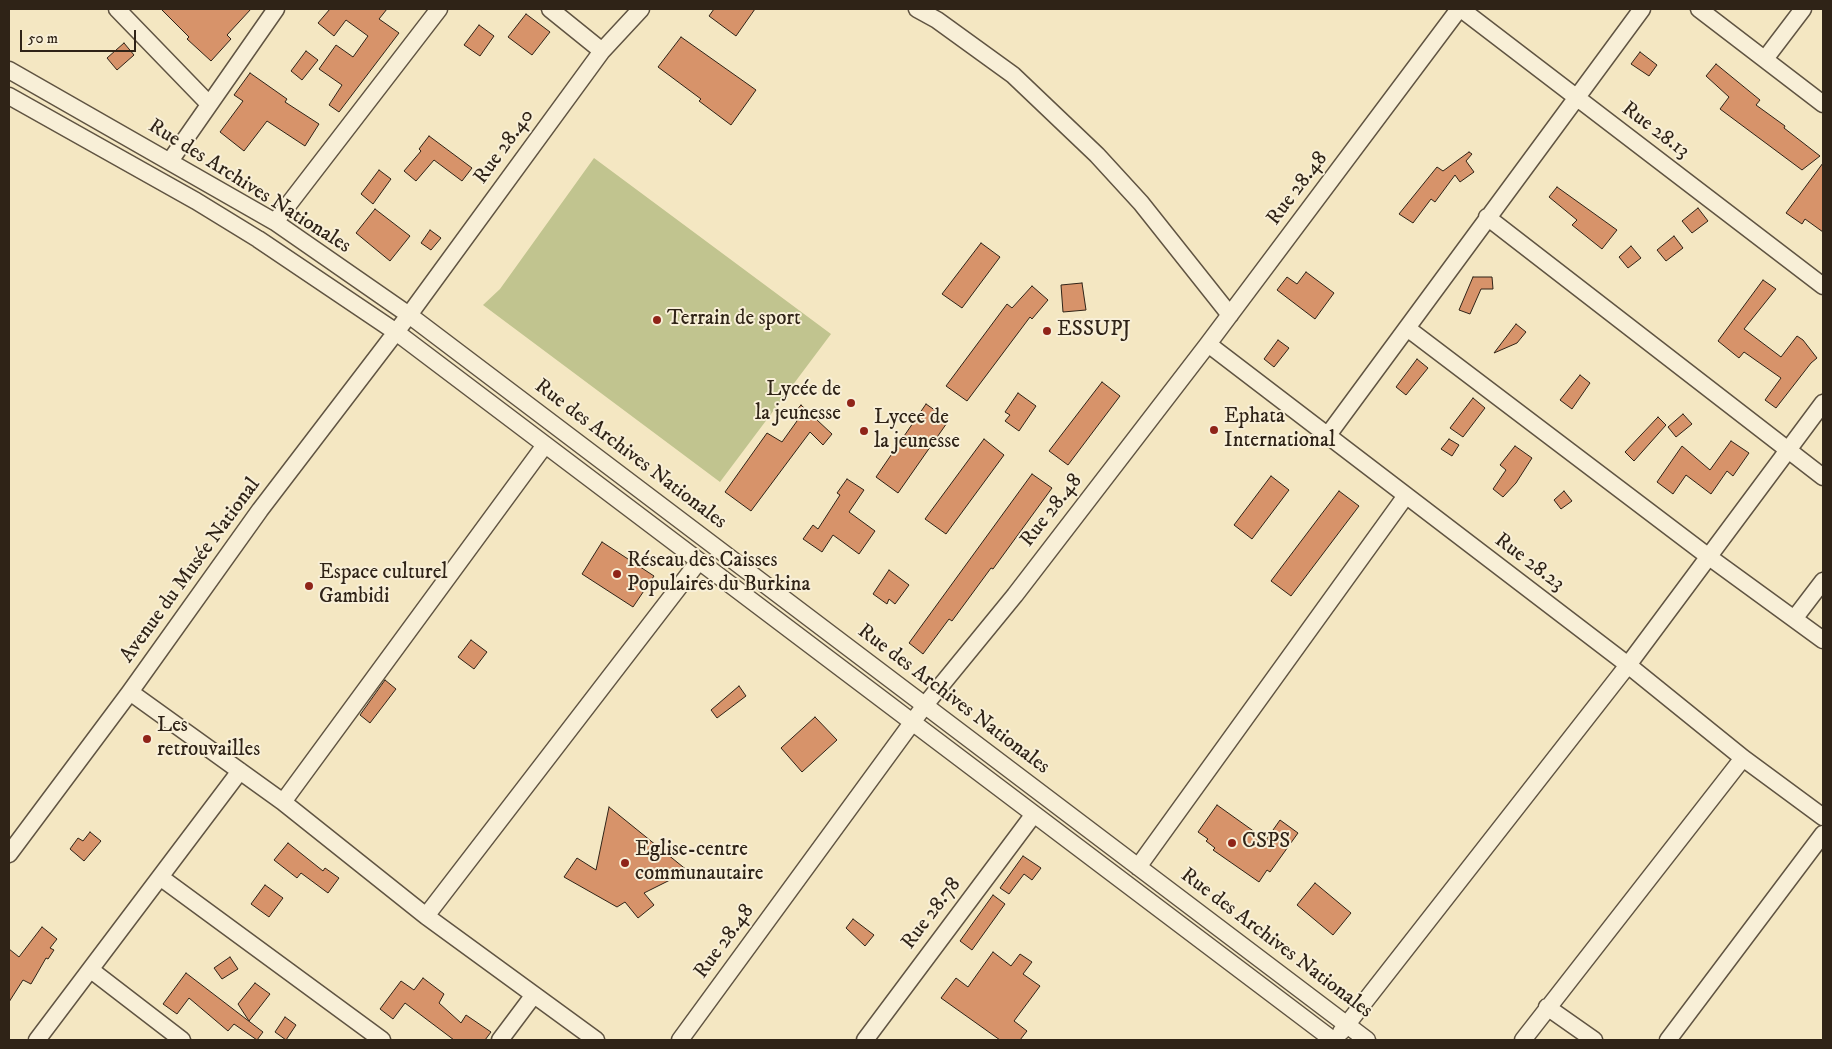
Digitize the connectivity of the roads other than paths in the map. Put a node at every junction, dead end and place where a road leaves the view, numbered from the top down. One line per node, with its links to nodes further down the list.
1 (118, 9): 16 (street)
2 (276, 9): 16 (street)
3 (439, 9): 20 (street)
4 (550, 9): 11 (street)
5 (641, 9): 11 (street, Rue 28.40)
6 (917, 9): 23 (street)
7 (1460, 9): 15 (street, Rue 28.13); 23 (street, Rue 28.48)
8 (1642, 9): 15 (street)
9 (1698, 9): 12 (street)
10 (1803, 9): 12 (street)
11 (602, 51): 22 (street, Rue 28.40)
12 (1765, 58): 17 (street)
13 (9, 70): 18 (street, Rue des Archives Nationales)
14 (9, 96): 25 (street, Rue des Archives Nationales)
15 (1577, 98): 19 (street); 21 (street, Rue 28.13)
16 (208, 103): 18 (street)
17 (1823, 104)
18 (170, 161): 20 (street, Rue des Archives Nationales)
19 (1487, 217): 24 (street); 30 (street)
20 (274, 222): 22 (street, Rue des Archives Nationales)
21 (1823, 286)
22 (409, 315): 25 (street, Avenue du Musée National); 40 (street, Rue des Archives Nationales)
23 (1230, 315): 26 (street, Rue 28.48)
24 (1407, 328): 28 (street); 33 (street)
25 (396, 332): 29 (street, Rue des Archives Nationales); 39 (street, Avenue du Musée National)
26 (1208, 344): 28 (street, Rue 28.23); 40 (street, Rue 28.48)
27 (1823, 403): 30 (street)
28 (1328, 435): 32 (street, Rue 28.23)
29 (545, 445): 34 (street, Rue des Archives Nationales); 44 (street)
30 (1788, 451): 31 (street); 33 (street)
31 (1823, 477)
32 (1405, 496): 38 (street, Rue 28.23); 49 (street)
33 (1709, 557): 36 (street); 38 (street)
34 (699, 561): 41 (street, Rue des Archives Nationales); 51 (street)
35 (1823, 581): 36 (street)
36 (1794, 619): 37 (street)
37 (1823, 640)
38 (1628, 665): 42 (street, Rue 28.23); 55 (street)
39 (130, 692): 43 (street); 48 (street, Avenue du Musée National)
40 (925, 705): 41 (street, Rue 28.48); 49 (street, Rue des Archives Nationales)
41 (912, 722): 45 (street, Rue des Archives Nationales); 61 (street, Rue 28.48)
42 (1743, 758): 46 (street, Rue 28.23); 54 (street)
43 (240, 771): 44 (street); 50 (street)
44 (283, 802): 51 (street)
45 (1034, 814): 62 (street, Rue 28.78); 63 (street, Rue des Archives Nationales)
46 (1823, 817)
47 (1823, 834): 67 (street)
48 (9, 854)
49 (1138, 867): 55 (street, Rue des Archives Nationales)
50 (160, 877): 52 (street); 58 (street)
51 (426, 916): 53 (street)
52 (91, 970): 56 (street); 57 (street)
53 (533, 996): 59 (street); 60 (street)
54 (1547, 1007): 65 (street); 66 (street)
55 (1346, 1024): 63 (street); 64 (street, Rue des Archives Nationales)
56 (37, 1040)
57 (182, 1040)
58 (382, 1040)
59 (500, 1040)
60 (596, 1040)
61 (680, 1040)
62 (865, 1040)
63 (1334, 1040)
64 (1367, 1040)
65 (1523, 1040)
66 (1594, 1040)
67 (1668, 1040)

